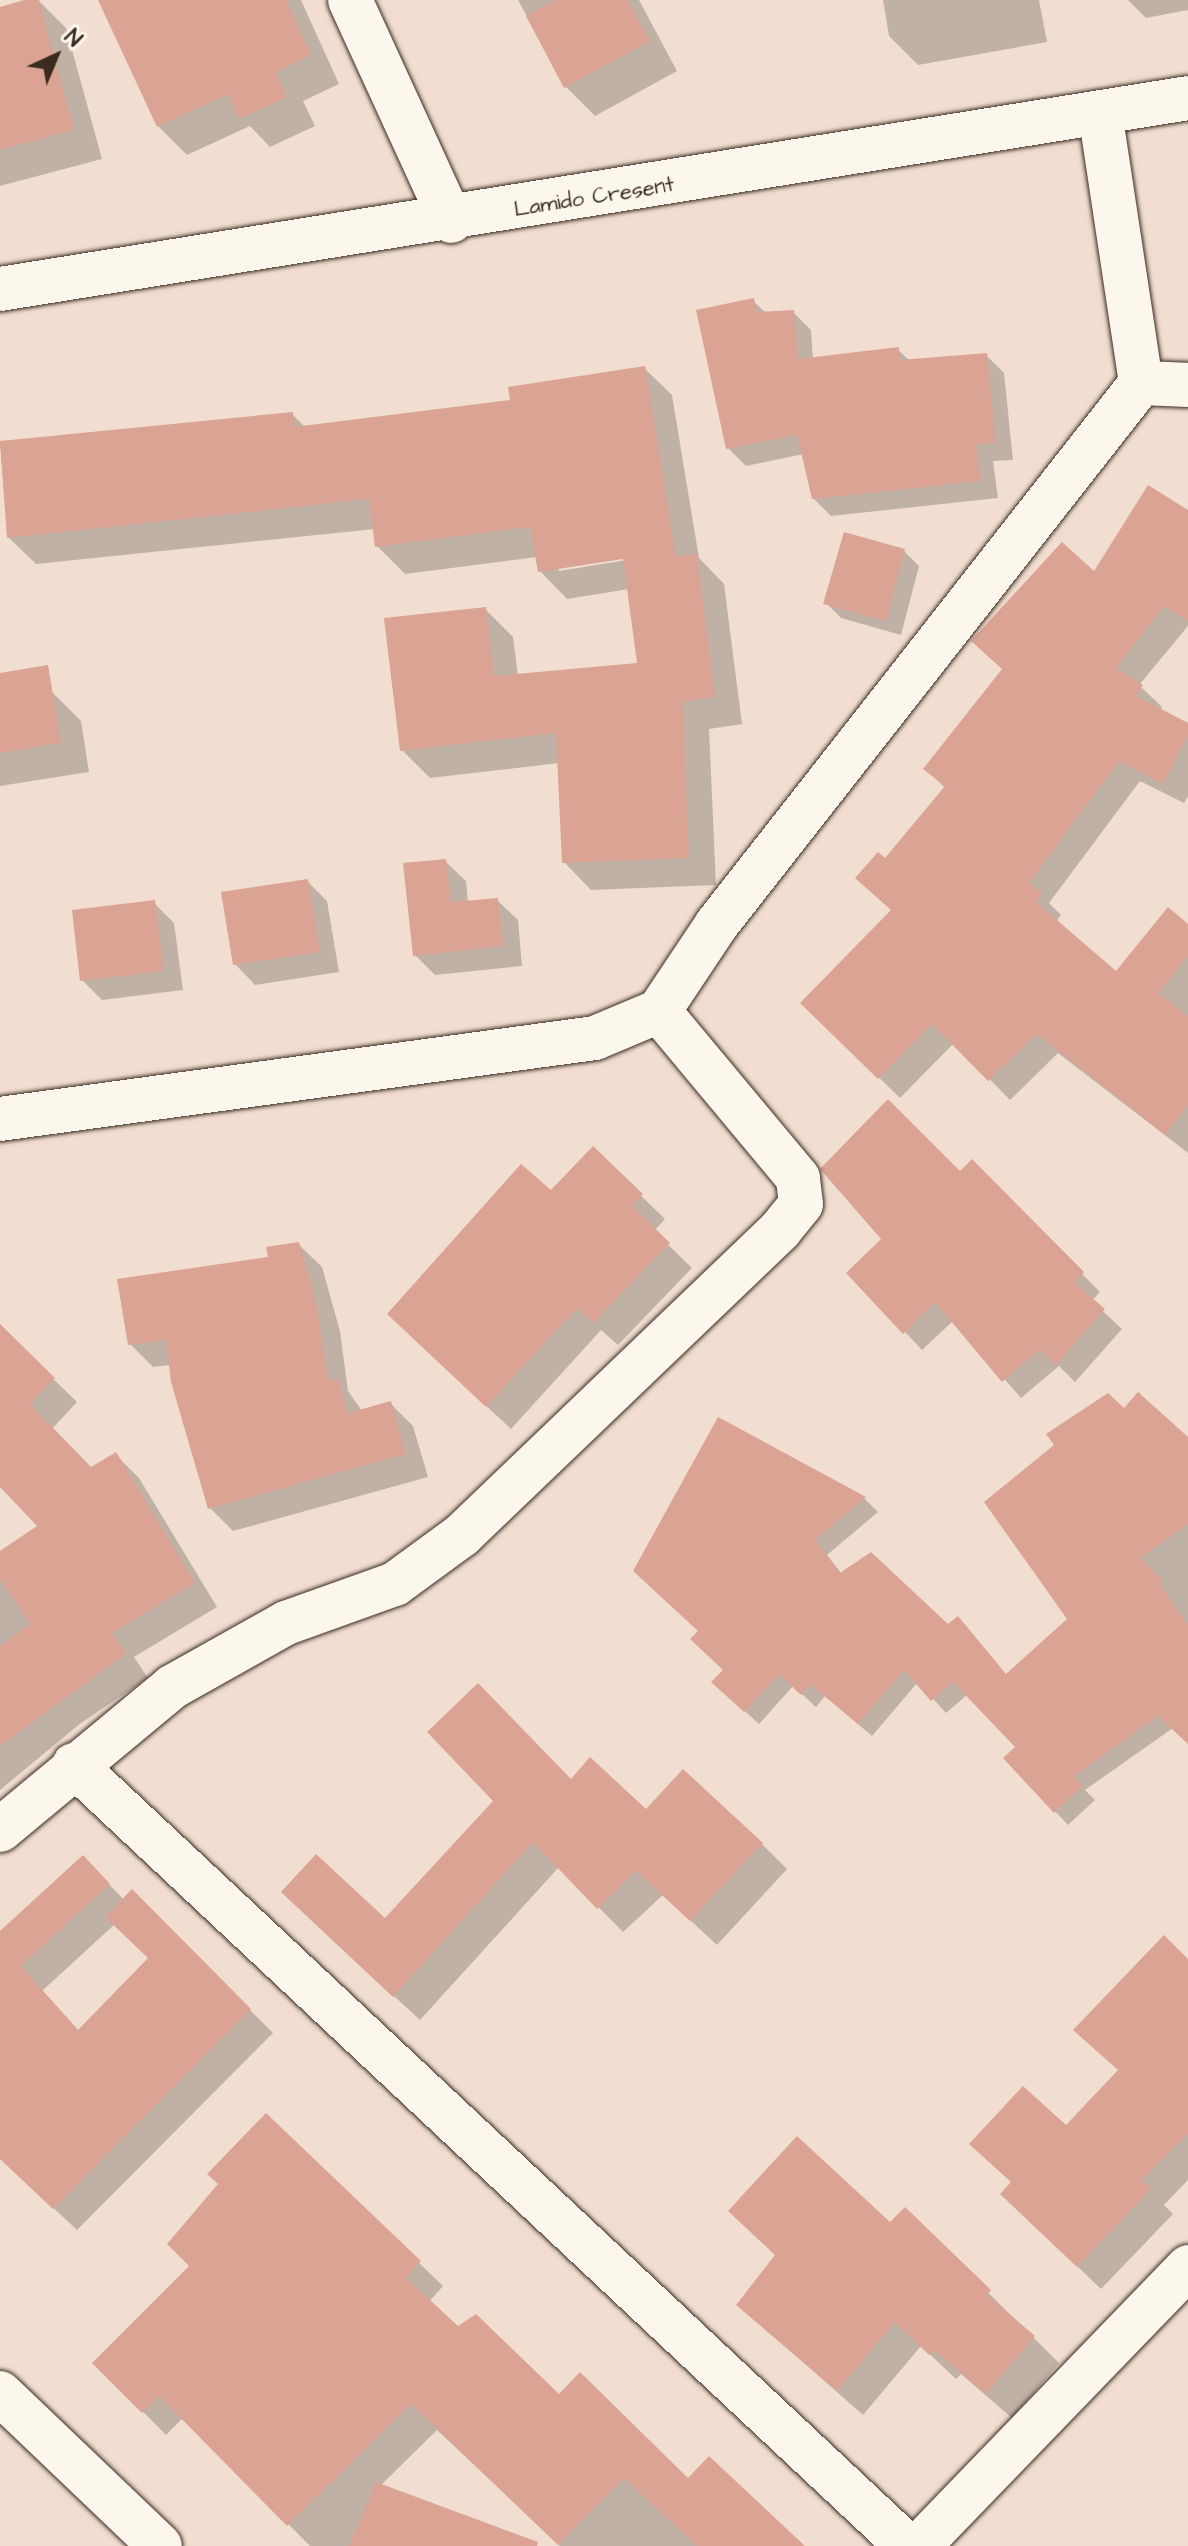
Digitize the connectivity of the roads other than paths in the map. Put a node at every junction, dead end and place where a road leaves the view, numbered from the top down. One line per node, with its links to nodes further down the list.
1 (350, 0): 4 (street)
2 (1188, 98): 3 (street, Lamido Cresent)
3 (1100, 113): 4 (street, Lamido Cresent); 6 (street)
4 (451, 221): 5 (street, Lamido Cresent)
5 (0, 289)
6 (1141, 383): 7 (street); 8 (street)
7 (1188, 385)
8 (659, 1011): 9 (street); 10 (street)
9 (0, 1119)
10 (74, 1765): 11 (street); 15 (street)
11 (0, 1830)
12 (1188, 2267): 16 (street)
13 (0, 2393): 14 (street)
14 (145, 2541)
15 (907, 2546)
16 (919, 2546)

